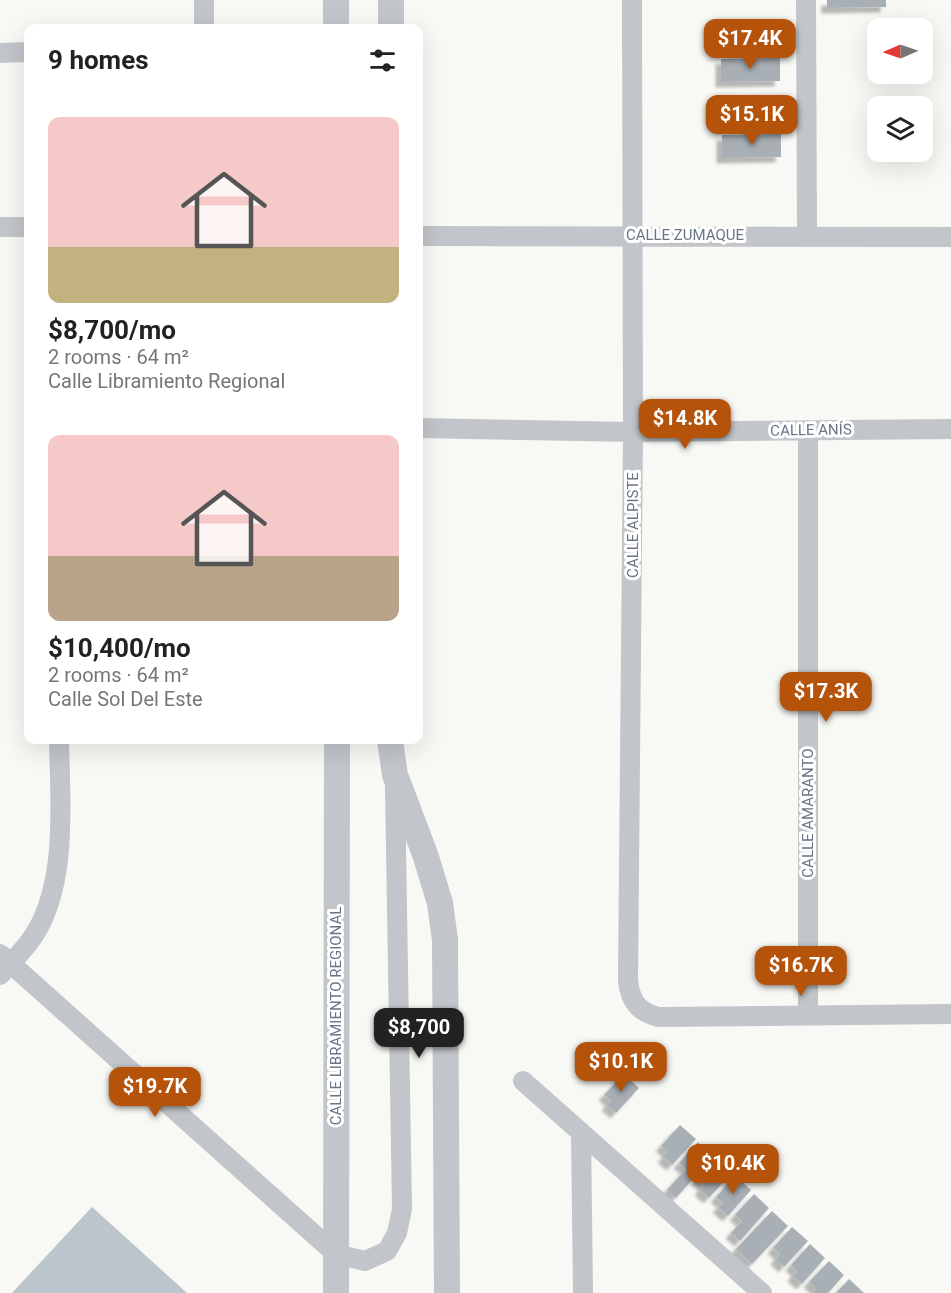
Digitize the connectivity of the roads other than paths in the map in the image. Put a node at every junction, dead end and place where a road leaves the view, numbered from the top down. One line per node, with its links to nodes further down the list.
1 (204, 0): 6 (street)
2 (336, 0): 7 (street)
3 (391, 0): 8 (street)
4 (632, 0): 13 (street, CALLE ALPISTE)
5 (806, 0): 15 (street)
6 (204, 24)
7 (336, 24)
8 (391, 24)
9 (24, 52): 10 (street)
10 (0, 53)
11 (0, 227): 12 (street)
12 (24, 227)
13 (633, 235): 14 (street, CALLE ZUMAQUE); 15 (street, CALLE ZUMAQUE); 20 (street, CALLE ALPISTE)
14 (423, 236)
15 (807, 236): 16 (street, CALLE ZUMAQUE)
16 (951, 237)
17 (423, 428): 20 (street, CALLE ANÍS)
18 (951, 429): 19 (street, CALLE ANÍS)
19 (808, 430): 20 (street, CALLE ANÍS); 27 (street, CALLE AMARANTO)
20 (633, 432): 27 (street, CALLE ALPISTE)
21 (59, 744): 25 (street)
22 (337, 744): 30 (street, CALLE LIBRAMIENTO REGIONAL)
23 (391, 744): 24 (street)
24 (395, 775): 30 (street); 32 (street)
25 (3, 964): 30 (street)
26 (951, 1014): 27 (street)
27 (808, 1015)
28 (523, 1081): 29 (street)
29 (581, 1132): 33 (street); 34 (street)
30 (336, 1254): 31 (street, CALLE LIBRAMIENTO REGIONAL)
31 (336, 1293)
32 (447, 1293)
33 (583, 1293)
34 (762, 1293)

